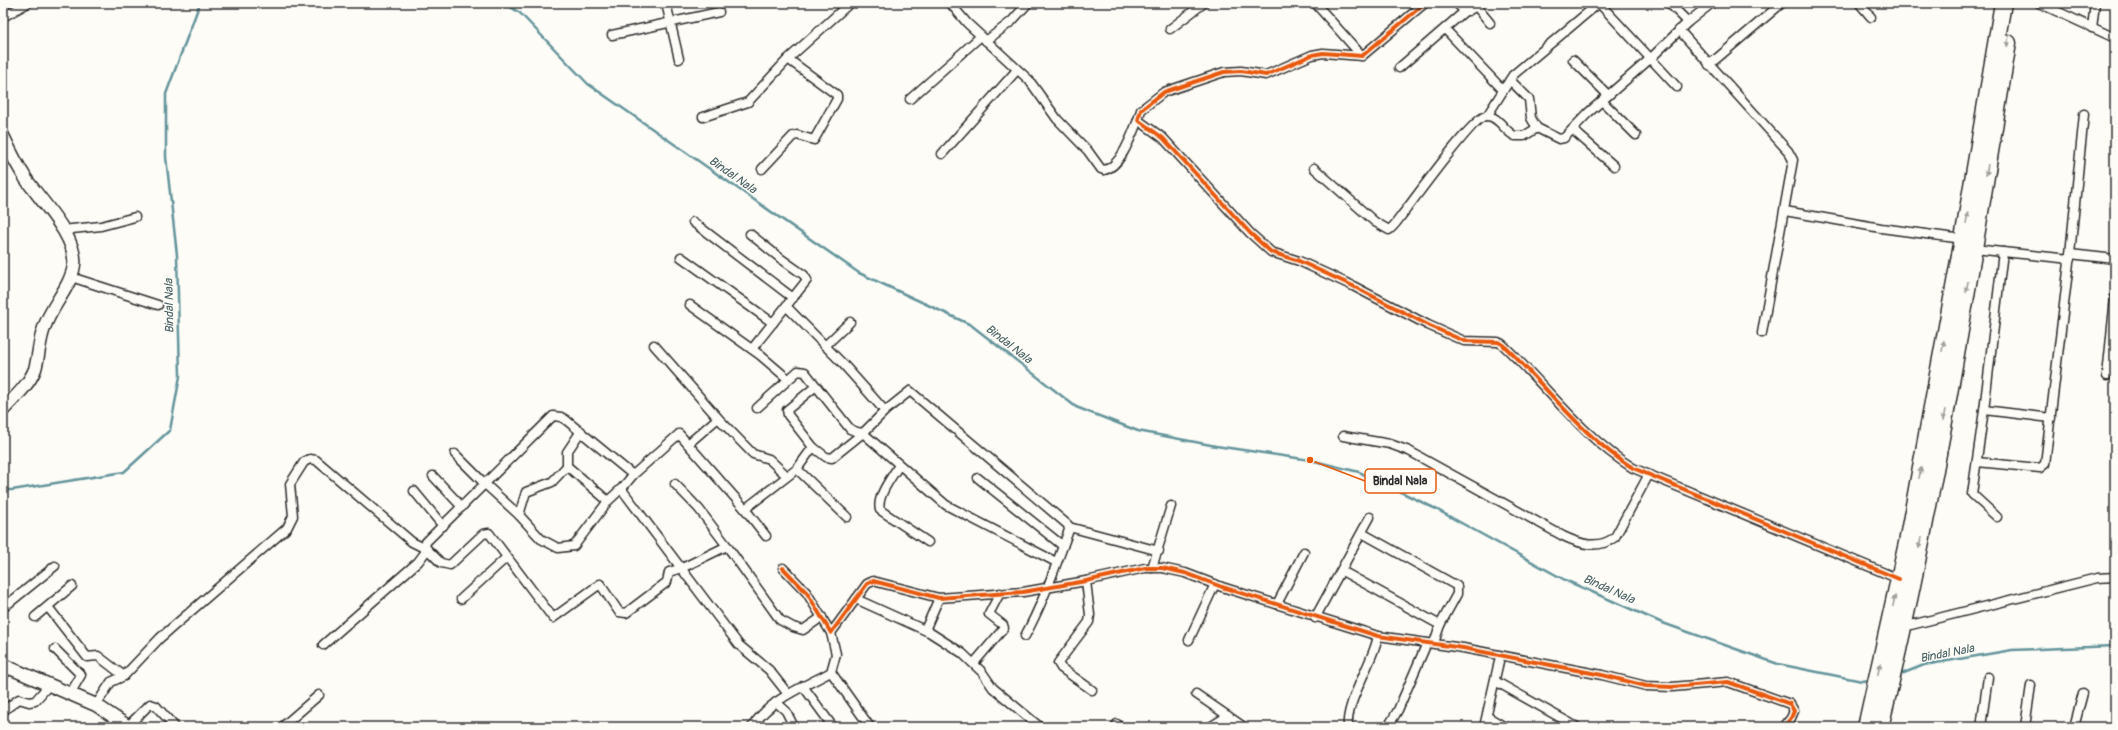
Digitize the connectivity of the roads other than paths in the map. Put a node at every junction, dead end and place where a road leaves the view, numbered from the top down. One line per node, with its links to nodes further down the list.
1 (28, 3): 22 (street)
2 (666, 3): 25 (street)
3 (850, 3): 37 (street)
4 (950, 3): 32 (street)
5 (1028, 3): 32 (street)
6 (1204, 3): 28 (street)
7 (1315, 3): 34 (street)
8 (1425, 3): 34 (street)
9 (1456, 3): 20 (street)
10 (1599, 3): 35 (street); 42 (street)
11 (1668, 3): 24 (street)
12 (1712, 3): 24 (street)
13 (1782, 3): 39 (street)
14 (1859, 3): 23 (street)
15 (2003, 3): 64 (highway, one-way to 15)
16 (2014, 3): 64 (highway, one-way to 64)
17 (2039, 3): 27 (street)
18 (2095, 3): 27 (street)
19 (1478, 5): 20 (street); 26 (street)
20 (1465, 11): 29 (street)
21 (719, 12): 25 (street)
22 (3, 17)
23 (1871, 17)
24 (1688, 22): 30 (street)
25 (671, 23): 31 (street); 36 (street)
26 (1490, 24)
27 (2092, 28): 33 (street)
28 (1170, 29)
29 (1445, 29): 40 (street); 44 (street)
30 (1679, 30): 35 (street); 39 (street)
31 (612, 35)
32 (983, 38): 41 (street); 46 (street)
33 (2115, 38)
34 (1362, 56): 50 (street)
35 (1651, 58): 43 (street); 45 (street)
36 (679, 59)
37 (788, 59): 49 (street); 58 (street)
38 (1573, 60): 45 (street)
39 (1709, 65): 59 (street)
40 (1399, 68)
41 (1017, 70): 50 (street); 55 (street)
42 (1510, 80): 44 (street); 51 (street)
43 (1677, 87)
44 (1503, 90): 48 (street)
45 (1605, 98): 52 (street); 53 (street)
46 (910, 99)
47 (2084, 114): 66 (street)
48 (1487, 116): 51 (street); 57 (street)
49 (703, 117)
50 (1138, 120): 105 (street)
51 (1537, 128): 52 (street)
52 (1573, 130): 56 (street)
53 (1636, 135)
54 (3, 136): 62 (street)
55 (942, 154)
56 (1614, 166)
57 (1314, 168)
58 (762, 169)
59 (1785, 211): 64 (street); 78 (street)
60 (135, 217): 62 (street)
61 (693, 222): 71 (street)
62 (62, 230): 69 (street)
63 (750, 234): 71 (street)
64 (1968, 244): 65 (street); 92 (highway)
65 (2003, 252): 66 (street); 87 (street)
66 (2070, 256): 68 (street); 90 (street)
67 (681, 257): 77 (street)
68 (2115, 259)
69 (71, 277): 72 (street); 86 (street)
70 (2115, 297): 75 (street)
71 (793, 298): 74 (street)
72 (158, 305)
73 (690, 305): 81 (street)
74 (786, 306): 77 (street); 80 (street)
75 (2114, 319): 82 (street)
76 (850, 322): 80 (street)
77 (773, 323): 81 (street)
78 (1762, 333)
79 (654, 345): 89 (street)
80 (825, 346): 88 (street)
81 (752, 350): 83 (street)
82 (2107, 376)
83 (788, 379): 84 (street); 85 (street)
84 (816, 386): 93 (street); 96 (street)
85 (757, 408)
86 (3, 410)
87 (1984, 410): 90 (street); 98 (street)
88 (885, 411): 93 (street); 120 (street)
89 (718, 418): 95 (street); 104 (street)
90 (2051, 418): 98 (street)
91 (580, 431): 100 (street); 102 (street); 107 (street)
92 (1934, 432): 137 (highway, one-way to 92); 153 (highway, one-way to 153)
93 (863, 433): 96 (street); 99 (street)
94 (1344, 436): 105 (street)
95 (688, 444): 102 (street); 114 (street)
96 (813, 447): 101 (street)
97 (455, 454): 107 (street)
98 (1977, 462): 118 (street)
99 (899, 465): 123 (street); 130 (street)
100 (567, 466): 111 (street); 115 (street)
101 (797, 469): 104 (street); 117 (street)
102 (633, 475): 109 (street)
103 (433, 476): 113 (street)
104 (787, 476): 114 (street)
105 (1648, 476): 137 (street)
106 (978, 478): 125 (street)
107 (485, 484): 113 (street); 115 (street)
108 (675, 484): 124 (street)
109 (623, 487): 111 (street); 132 (street)
110 (414, 491): 119 (street)
111 (608, 501): 115 (street)
112 (1171, 506): 127 (street)
113 (462, 507): 119 (street)
114 (745, 509): 122 (street)
115 (519, 514)
116 (1370, 516): 121 (street)
117 (846, 517)
118 (1997, 517)
119 (442, 526): 126 (street)
120 (1069, 527): 125 (street); 127 (street)
121 (1362, 533): 135 (street); 152 (street)
122 (766, 536)
123 (928, 542)
124 (727, 546): 132 (street); 150 (street)
125 (1063, 546): 130 (street)
126 (426, 550): 129 (street); 161 (street); 167 (street)
127 (1159, 551): 134 (street)
128 (1304, 552): 146 (street)
129 (507, 557): 132 (street); 144 (street)
130 (1056, 562): 141 (street)
131 (55, 566): 148 (street)
132 (682, 568): 176 (street)
133 (783, 568): 150 (street)
134 (1152, 568): 138 (street); 139 (street)
135 (1342, 571): 151 (street); 152 (street)
136 (2115, 577): 153 (street)
137 (1899, 579): 159 (highway, one-way to 137)
138 (1086, 581): 141 (street); 173 (street)
139 (1215, 584): 146 (street); 158 (street)
140 (72, 586): 147 (street)
141 (1050, 586): 142 (street); 156 (street)
142 (1000, 593): 143 (street); 164 (street)
143 (939, 598): 145 (street); 154 (street)
144 (461, 599)
145 (856, 599): 154 (street); 155 (street)
146 (1277, 604): 151 (street)
147 (48, 607): 149 (street); 167 (street)
148 (3, 608)
149 (35, 617)
150 (822, 617): 155 (street)
151 (1315, 618): 157 (street)
152 (1440, 625): 160 (street)
153 (1904, 627): 159 (highway)
154 (925, 630): 164 (street)
155 (831, 633): 166 (street)
156 (1025, 636)
157 (1378, 636): 160 (street); 195 (street)
158 (1189, 640)
159 (1893, 641): 180 (highway)
160 (1431, 643): 163 (street); 196 (street)
161 (323, 645)
162 (55, 649): 175 (street)
163 (1500, 657): 169 (street); 200 (street)
164 (974, 663): 192 (street)
165 (5, 670): 170 (street)
166 (831, 672): 172 (street); 191 (street)
167 (124, 676): 181 (street)
168 (1988, 677): 203 (street)
169 (1495, 681): 184 (street); 199 (street)
170 (48, 685): 175 (street); 182 (street)
171 (2031, 685): 204 (street)
172 (803, 686): 176 (street); 190 (street)
173 (1092, 690)
174 (2083, 692): 205 (street)
175 (70, 694): 181 (street)
176 (788, 694): 179 (street)
177 (1196, 694): 183 (street)
178 (319, 695): 187 (street)
179 (776, 702): 188 (street); 189 (street)
180 (1879, 702): 201 (highway); 202 (highway)
181 (96, 705): 185 (street)
182 (3, 711)
183 (1228, 716): 193 (street); 194 (street)
184 (1488, 718): 197 (street); 198 (street)
185 (128, 727): 186 (street)
186 (175, 727)
187 (282, 727)
188 (752, 727)
189 (794, 727)
190 (833, 727)
191 (870, 727)
192 (1040, 727)
193 (1210, 727)
194 (1244, 727)
195 (1348, 727)
196 (1388, 727)
197 (1484, 727)
198 (1505, 727)
199 (1577, 727)
200 (1784, 727)
201 (1866, 727)
202 (1880, 727)
203 (1981, 727)
204 (2025, 727)
205 (2074, 727)

